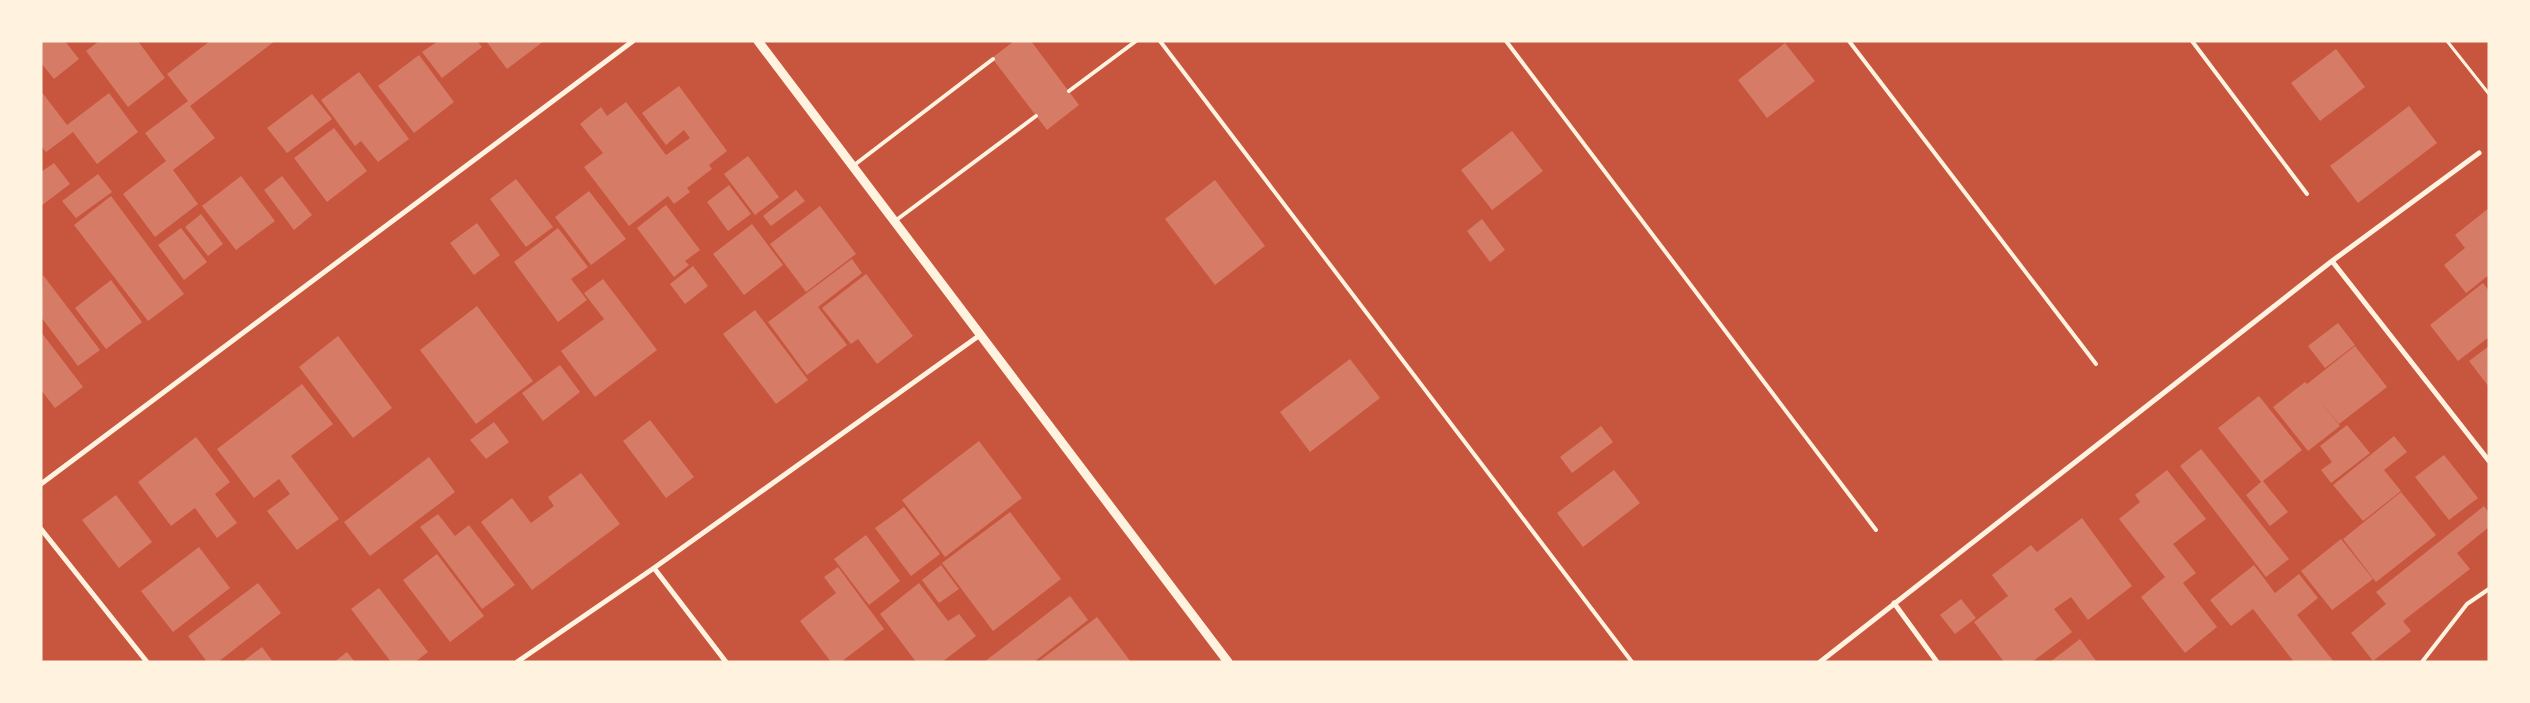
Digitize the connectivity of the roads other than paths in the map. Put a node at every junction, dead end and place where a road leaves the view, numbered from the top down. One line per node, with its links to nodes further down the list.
1 (633, 41): 19 (street)
2 (758, 41): 12 (street)
3 (1136, 41): 9 (lane)
4 (1160, 41): 29 (lane)
5 (1506, 41): 21 (lane)
6 (1849, 41): 17 (lane)
7 (2192, 41): 13 (lane)
8 (993, 59): 12 (lane)
9 (1069, 91)
10 (1036, 116): 14 (lane)
11 (2478, 152): 15 (street)
12 (853, 166): 14 (street)
13 (2308, 194)
14 (895, 221): 16 (street)
15 (2332, 261): 18 (street); 24 (street)
16 (980, 335): 22 (street); 28 (street)
17 (2096, 364)
18 (2489, 461)
19 (41, 484)
20 (41, 529): 25 (street)
21 (1876, 530)
22 (654, 568): 26 (street); 27 (street)
23 (2489, 589): 32 (lane)
24 (1894, 603): 30 (street); 31 (street)
25 (147, 662)
26 (517, 662)
27 (726, 662)
28 (1228, 662)
29 (1632, 662)
30 (1820, 662)
31 (1938, 662)
32 (2422, 662)

